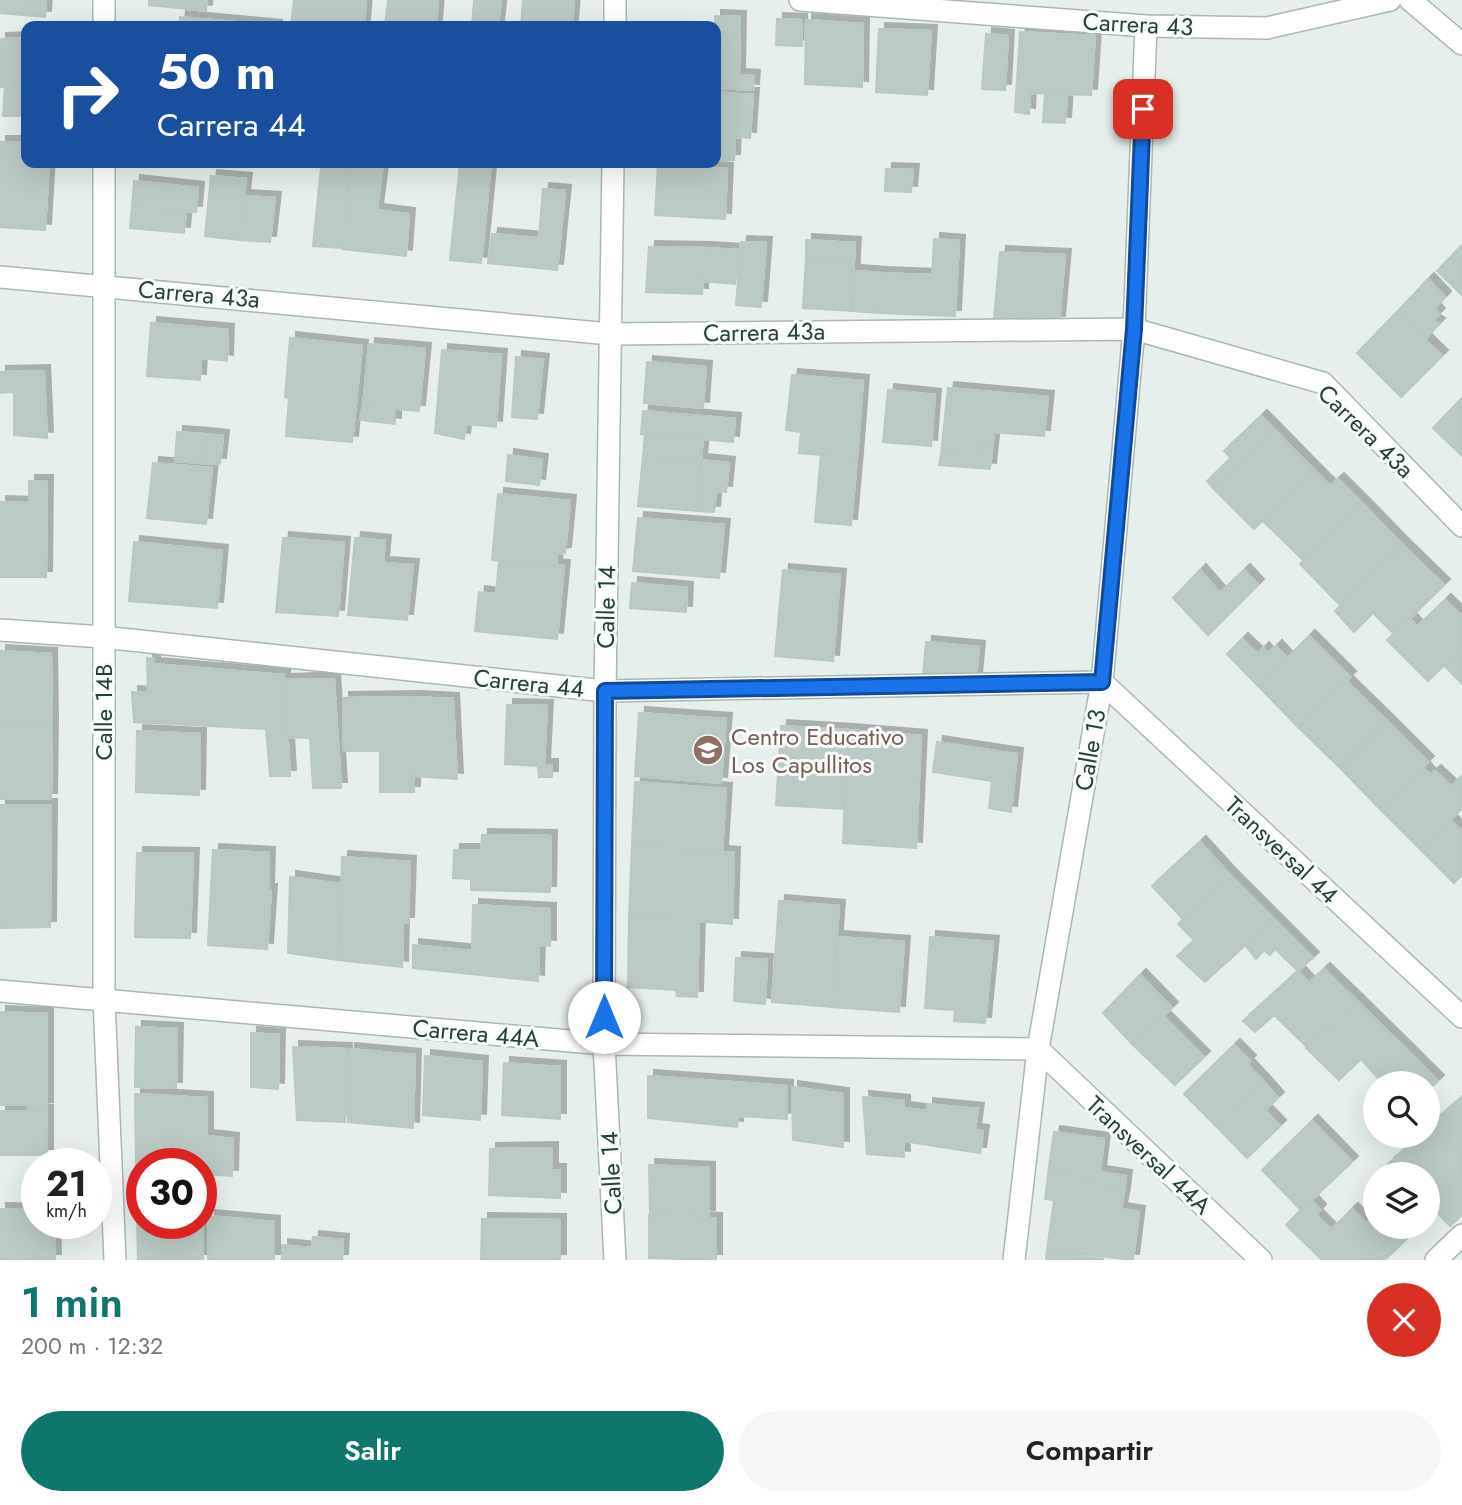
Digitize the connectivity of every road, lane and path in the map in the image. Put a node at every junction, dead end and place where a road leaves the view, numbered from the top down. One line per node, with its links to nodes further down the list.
1 (104, 0): 6 (street)
2 (615, 0): 7 (street)
3 (800, 0): 8 (street, Carrera 43)
4 (1390, 0): 8 (street, Carrera 43)
5 (1410, 0): 9 (street)
6 (104, 21)
7 (615, 21)
8 (1146, 26): 14 (street, Calle 13)
9 (1461, 42)
10 (104, 168): 13 (street, Calle 14B)
11 (612, 168): 15 (street, Calle 14)
12 (0, 277): 13 (street, Carrera 43a)
13 (105, 285): 15 (street, Carrera 43a); 18 (street, Calle 14B)
14 (1134, 329): 15 (street, Carrera 43a); 16 (street, Carrera 43a); 19 (street, Calle 13)
15 (610, 334): 20 (street, Calle 14)
16 (1462, 526)
17 (0, 630): 18 (street, Carrera 44)
18 (103, 637): 20 (street, Carrera 44); 22 (street, Calle 14B)
19 (1102, 682): 20 (street, Carrera 44); 23 (street, Transversal 44); 25 (street, Calle 13)
20 (605, 691): 24 (street, Calle 14)
21 (0, 991): 22 (street, Carrera 44A)
22 (104, 999): 24 (street, Carrera 44A); 27 (street, Calle 14B)
23 (1462, 1017)
24 (604, 1044): 25 (street, Carrera 44A); 28 (street, Calle 14)
25 (1038, 1049): 29 (street, Calle 13); 30 (street, Transversal 44A)
26 (1462, 1235): 31 (street)
27 (116, 1260)
28 (615, 1260)
29 (1014, 1260)
30 (1261, 1260)
31 (1436, 1260)

